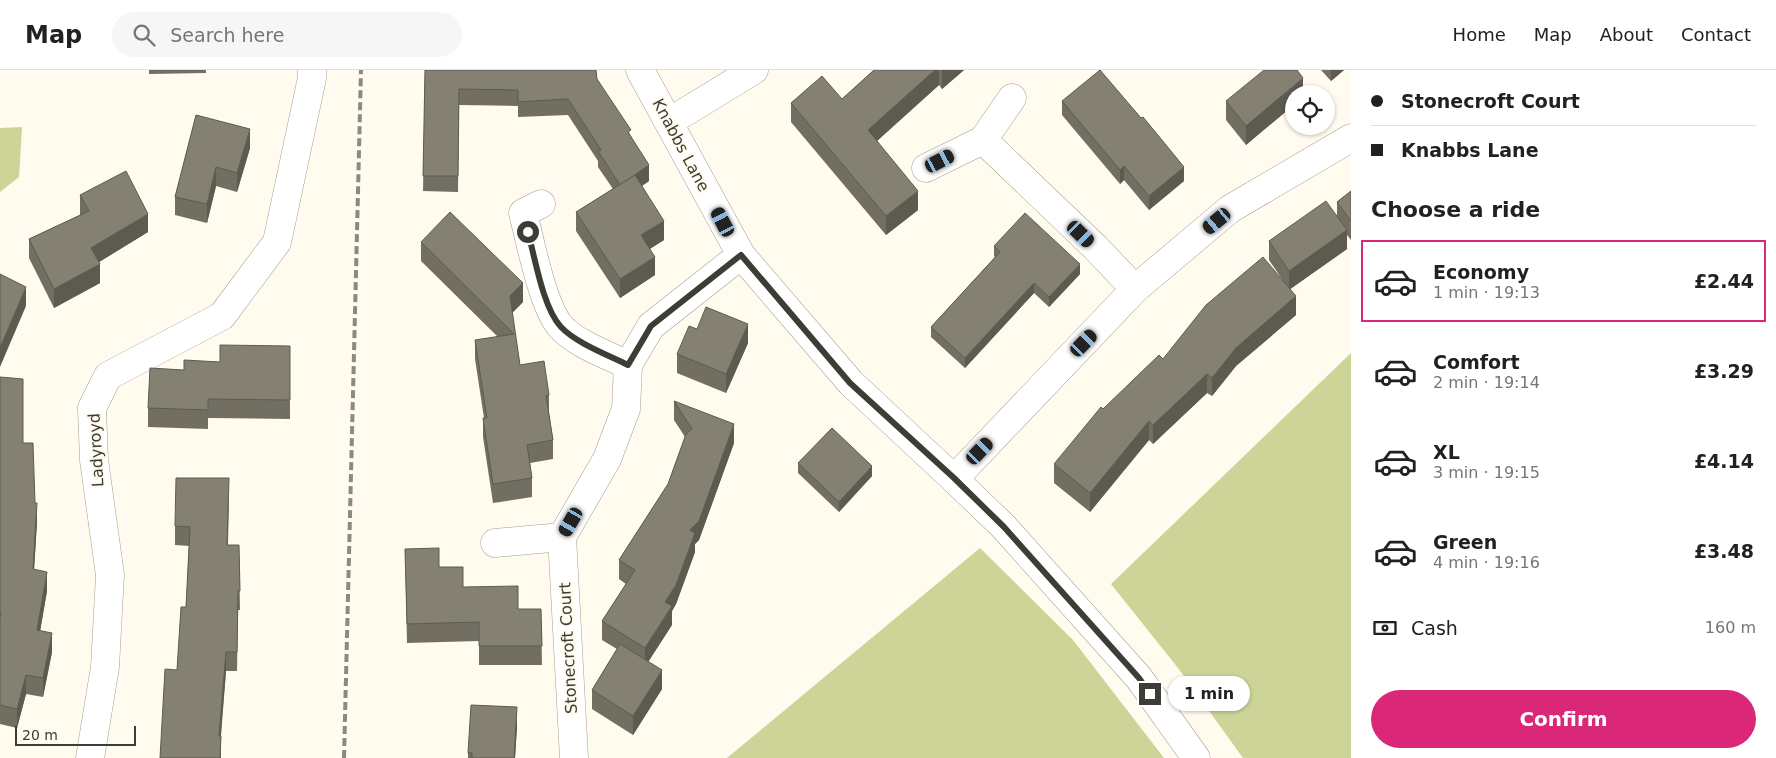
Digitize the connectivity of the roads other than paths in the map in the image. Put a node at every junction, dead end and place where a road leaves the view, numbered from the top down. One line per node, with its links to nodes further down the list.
1 (312, 70): 16 (street, Ladyroyd)
2 (640, 70): 5 (street, Knabbs Lane)
3 (754, 70): 5 (street)
4 (1012, 98): 7 (street)
5 (669, 122): 10 (street, Knabbs Lane)
6 (1351, 138): 11 (street)
7 (983, 140): 8 (street); 11 (street)
8 (926, 168)
9 (541, 204): 12 (street)
10 (741, 255): 12 (street); 13 (street, Knabbs Lane)
11 (1136, 289): 13 (street)
12 (628, 365): 14 (street)
13 (954, 478): 18 (street, Knabbs Lane)
14 (562, 537): 15 (street); 17 (street, Stonecroft Court)
15 (494, 542)
16 (90, 758)
17 (574, 758)
18 (1196, 758)

